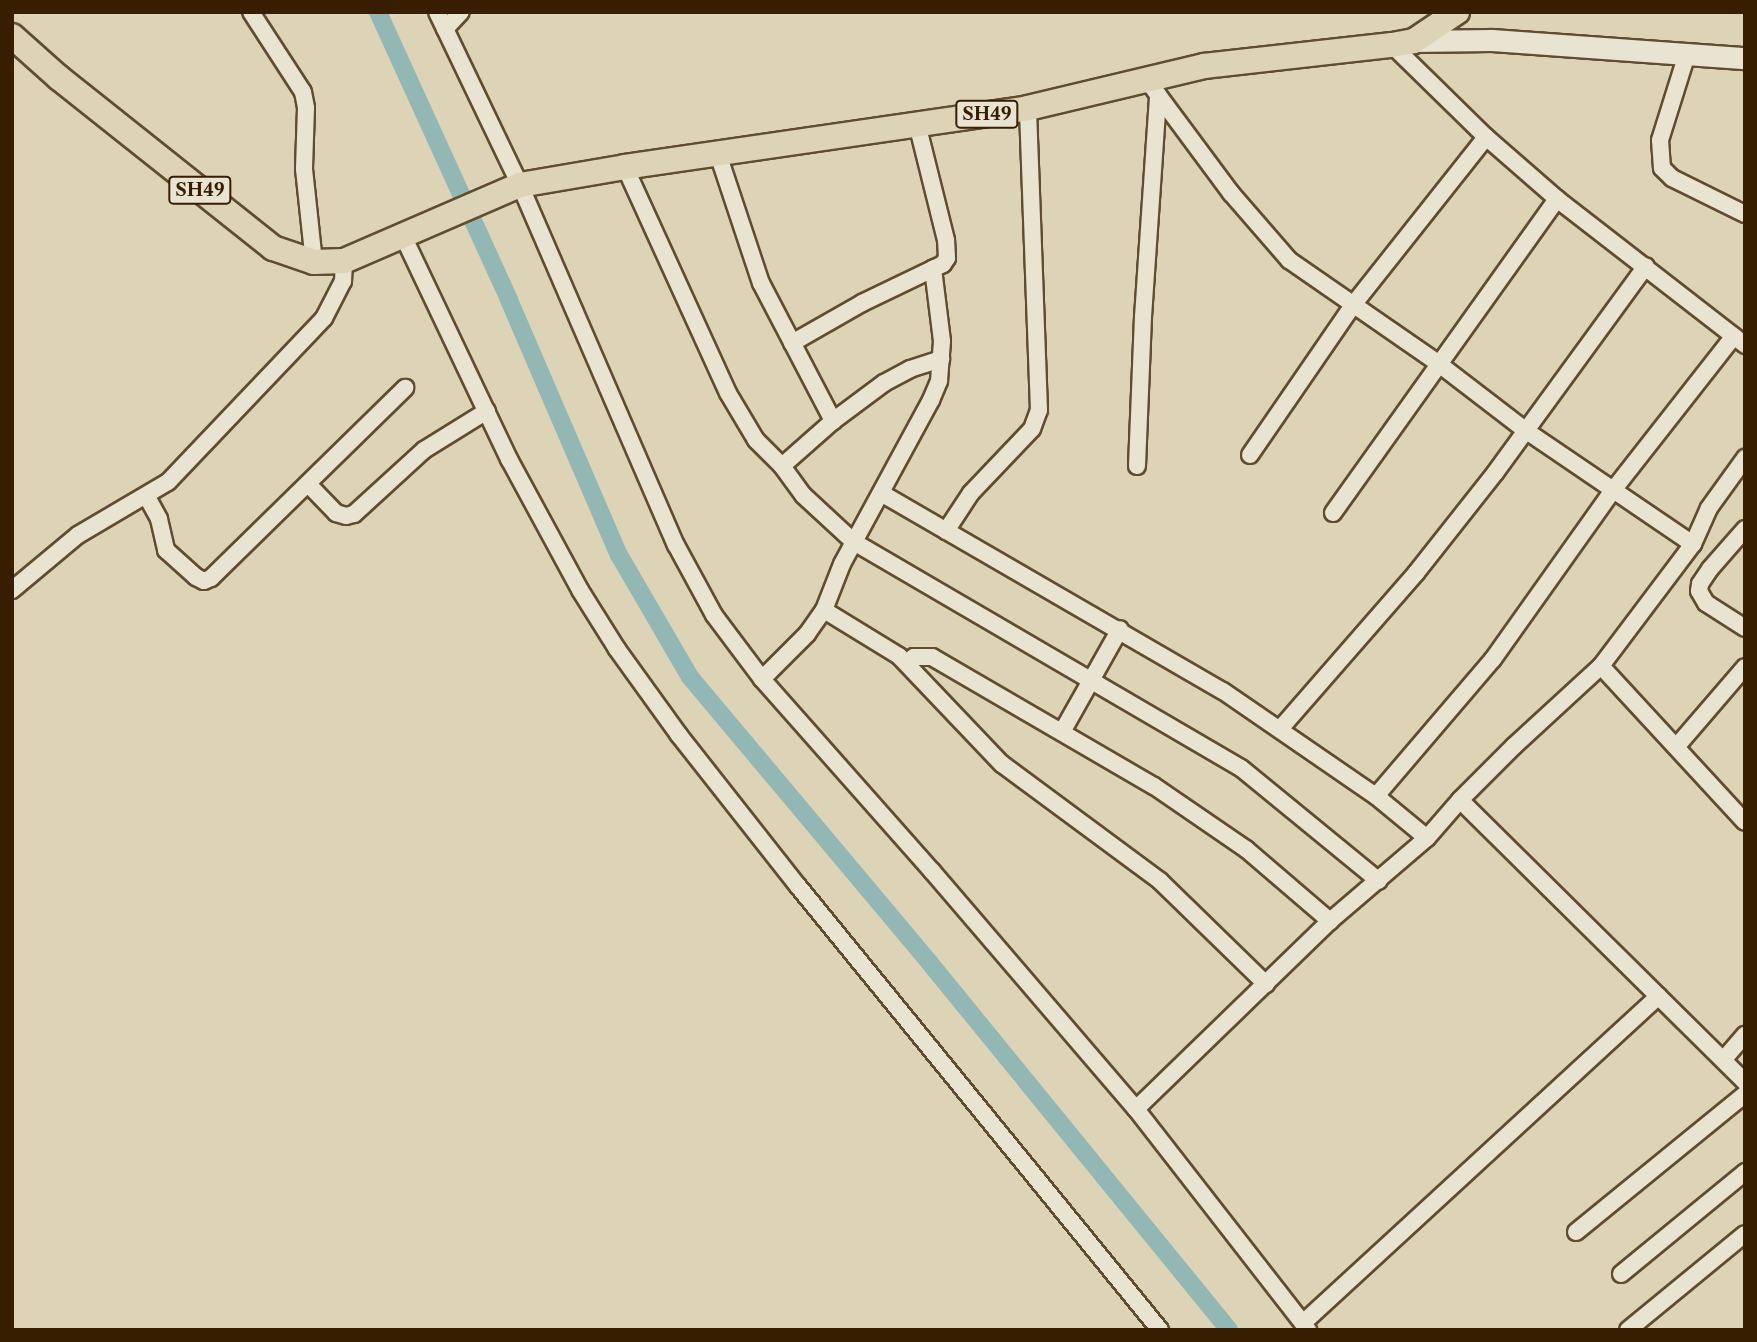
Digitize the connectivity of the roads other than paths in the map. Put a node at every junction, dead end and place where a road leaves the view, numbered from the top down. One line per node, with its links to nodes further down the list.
1 (251, 12): 21 (street)
2 (438, 12): 5 (street)
3 (461, 12): 5 (street)
4 (1457, 12): 7 (main road, SH49)
5 (445, 29): 16 (street)
6 (12, 36): 21 (main road, SH49)
7 (1403, 43): 8 (street); 10 (main road, SH49); 13 (street)
8 (1687, 54): 9 (street); 18 (street)
9 (1745, 58)
10 (1153, 87): 11 (main road, SH49); 24 (street); 36 (street)
11 (1028, 108): 12 (main road, SH49); 43 (street)
12 (917, 124): 14 (main road, SH49); 23 (street)
13 (1486, 137): 17 (street); 24 (street)
14 (718, 154): 15 (main road, SH49); 26 (street)
15 (625, 167): 16 (main road, SH49); 35 (street)
16 (513, 187): 19 (main road, SH49); 53 (street)
17 (1557, 199): 22 (street); 28 (street)
18 (1745, 214)
19 (409, 235): 20 (main road, SH49); 30 (street)
20 (344, 261): 21 (main road, SH49); 40 (street)
21 (314, 262)
22 (1646, 266): 25 (street); 32 (street)
23 (933, 269): 26 (street); 27 (street)
24 (1353, 306): 28 (street); 33 (street)
25 (1739, 341): 38 (street)
26 (792, 343): 31 (street)
27 (941, 359): 31 (street); 39 (street)
28 (1439, 364): 32 (street); 41 (street)
29 (405, 388): 37 (street)
30 (487, 411): 37 (street); 76 (street)
31 (833, 421): 35 (street)
32 (1525, 430): 38 (street); 55 (street)
33 (1250, 455)
34 (1745, 458): 45 (street)
35 (782, 466): 44 (street)
36 (1137, 466)
37 (309, 485): 40 (street)
38 (1614, 489): 45 (street); 58 (street)
39 (881, 493): 43 (street); 44 (street)
40 (147, 496): 46 (street)
41 (1333, 513)
42 (1745, 529): 48 (street)
43 (946, 531): 49 (street)
44 (854, 542): 47 (street); 54 (street)
45 (1693, 544): 51 (street)
46 (12, 590)
47 (824, 610): 50 (street); 53 (street)
48 (1745, 628)
49 (1119, 629): 54 (street); 55 (street)
50 (907, 663): 56 (street); 64 (street)
51 (1601, 666): 57 (street); 59 (street)
52 (1745, 667): 57 (street)
53 (762, 679): 70 (street)
54 (1091, 680): 56 (street); 62 (street)
55 (1280, 729): 58 (street)
56 (1062, 732): 63 (street)
57 (1677, 746): 60 (street)
58 (1376, 796): 61 (street)
59 (1460, 800): 61 (street); 65 (street)
60 (1745, 822)
61 (1427, 838): 62 (street)
62 (1379, 881): 63 (street)
63 (1330, 921): 64 (street)
64 (1266, 984): 70 (street)
65 (1658, 996): 67 (street); 75 (street)
66 (1745, 1035): 67 (street)
67 (1724, 1059): 68 (street)
68 (1745, 1082)
69 (1745, 1094): 72 (street)
70 (1136, 1109): 75 (street)
71 (1745, 1172): 74 (street)
72 (1576, 1233)
73 (1745, 1234): 77 (street)
74 (1620, 1274)
75 (1306, 1327)
76 (1160, 1330)
77 (1628, 1330)

